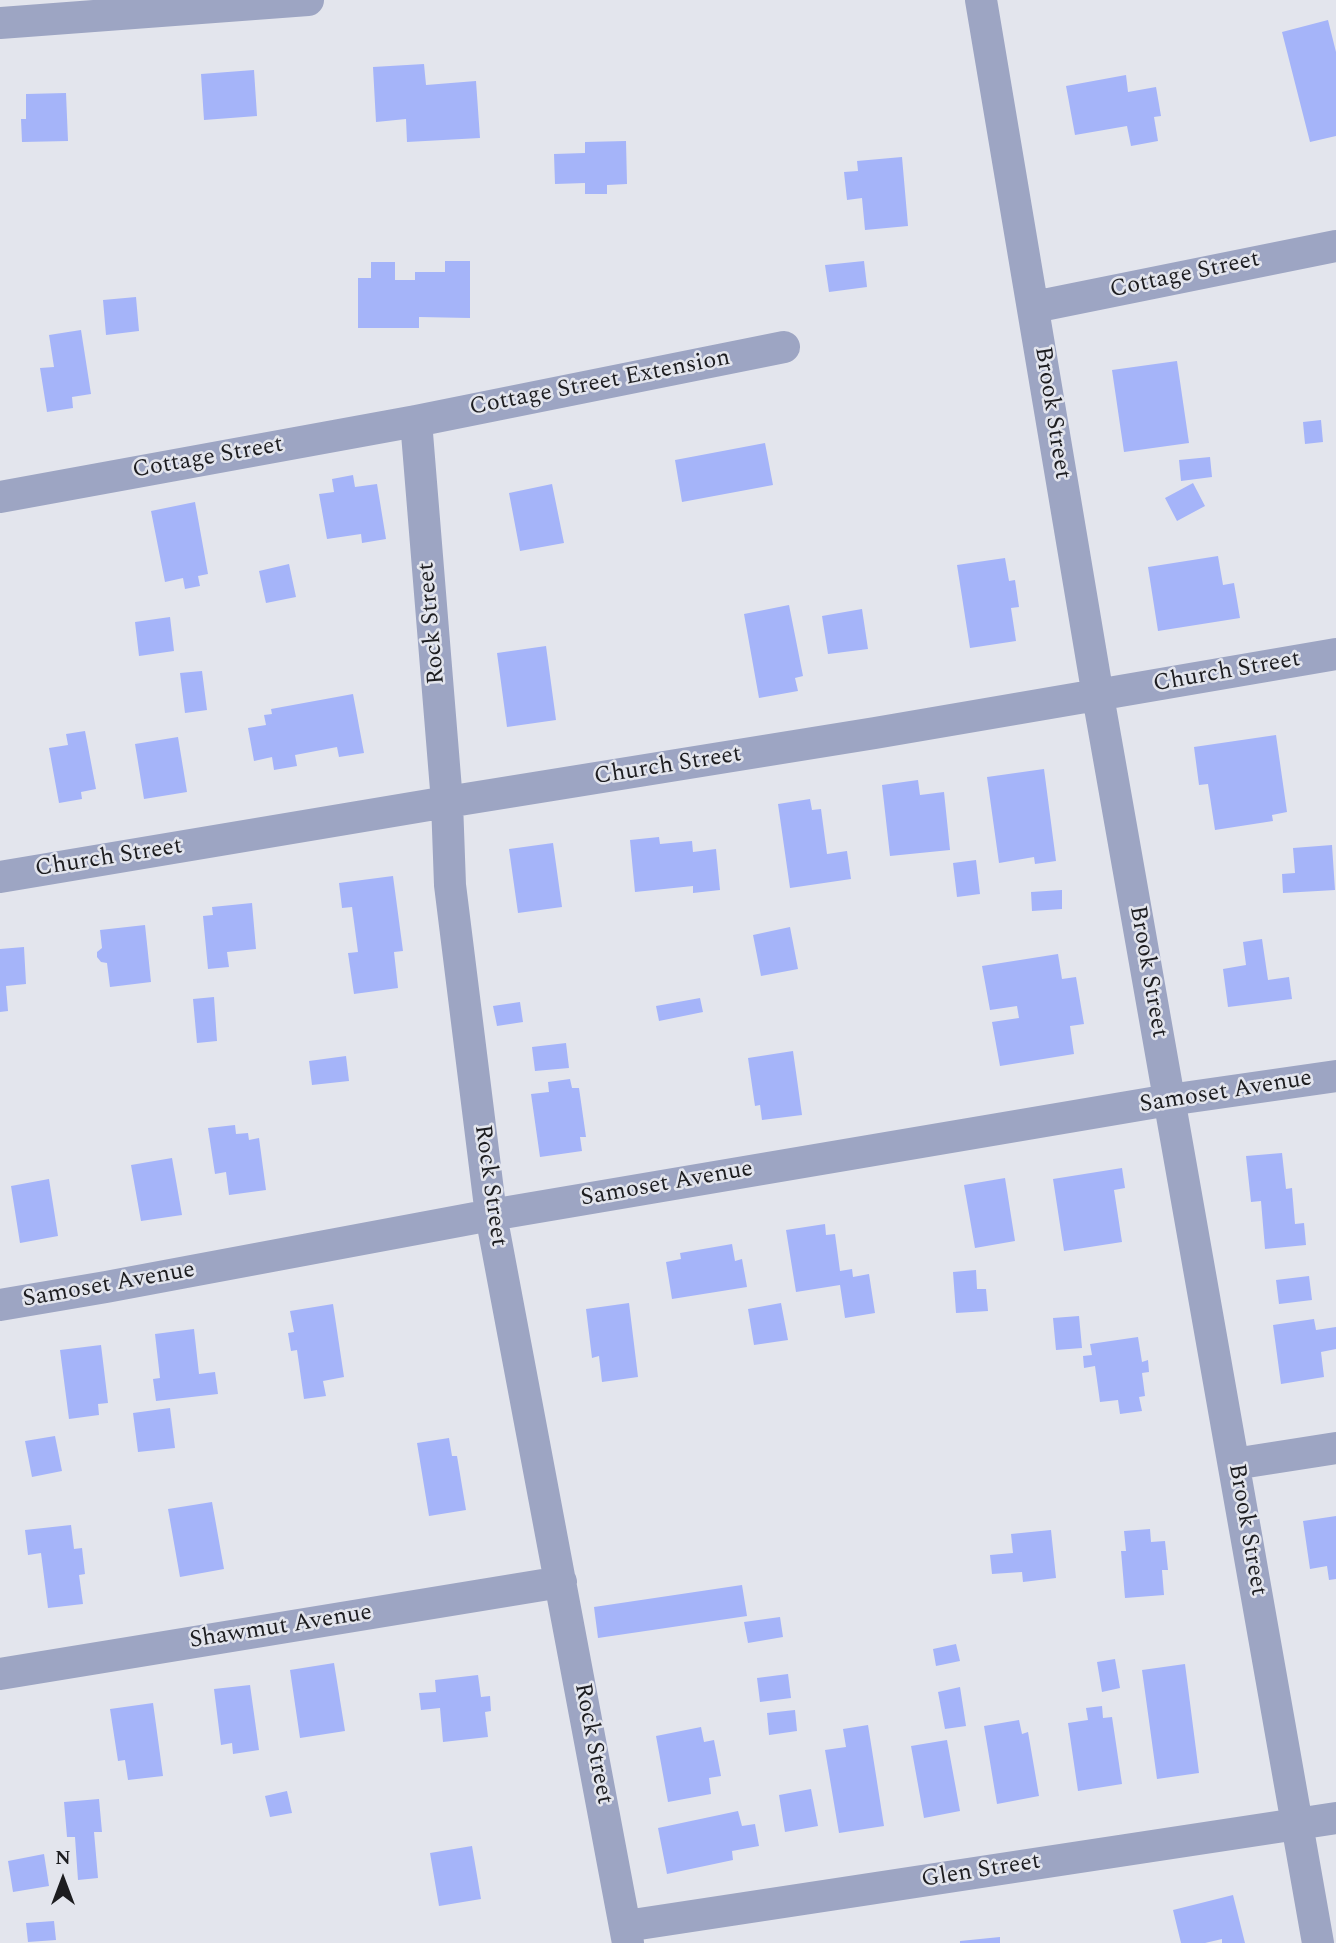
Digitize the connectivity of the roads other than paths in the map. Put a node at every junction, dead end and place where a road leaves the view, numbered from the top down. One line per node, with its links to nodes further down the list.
1 (308, 0): 3 (street)
2 (981, 0): 6 (street, Brook Street)
3 (118, 7): 4 (street)
4 (0, 23)
5 (1336, 246): 6 (street, Cottage Street)
6 (1034, 307): 11 (street, Brook Street)
7 (784, 347): 8 (street, Cottage Street Extension)
8 (416, 421): 9 (street, Cottage Street); 12 (street, Rock Street)
9 (0, 496)
10 (1336, 654): 11 (street, Church Street)
11 (1098, 696): 12 (street, Church Street); 15 (street, Brook Street)
12 (447, 802): 13 (street, Church Street); 16 (street, Rock Street)
13 (0, 877)
14 (1336, 1076): 15 (street, Samoset Avenue)
15 (1170, 1100): 16 (street, Samoset Avenue); 19 (street, Brook Street)
16 (491, 1215): 17 (street, Samoset Avenue); 20 (street, Rock Street)
17 (0, 1305)
18 (1336, 1448): 19 (street)
19 (1234, 1464): 23 (street, Brook Street)
20 (561, 1583): 21 (street, Shawmut Avenue); 24 (street, Rock Street)
21 (0, 1674)
22 (1336, 1818): 23 (street, Glen Street)
23 (1297, 1825): 24 (street, Glen Street); 25 (street, Brook Street)
24 (627, 1934)
25 (1318, 1943)

